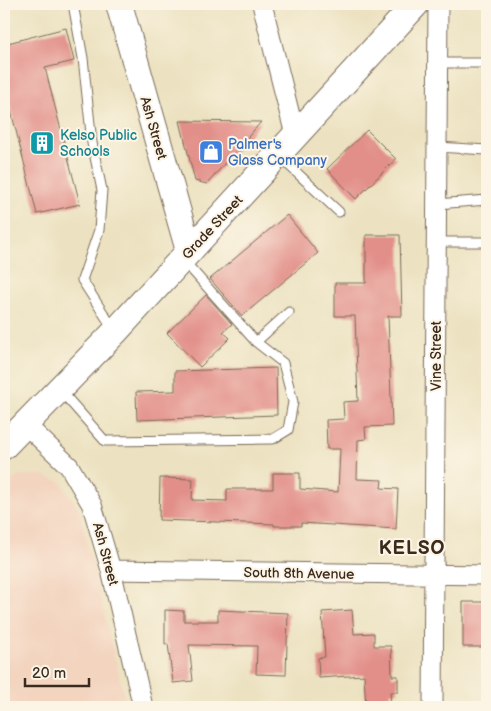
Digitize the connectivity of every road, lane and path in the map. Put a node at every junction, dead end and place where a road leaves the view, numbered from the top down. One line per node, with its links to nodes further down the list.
1 (73, 4): 19 (lane)
2 (120, 4): 17 (main road, Ash Street)
3 (262, 4): 8 (street)
4 (416, 4): 8 (main road, Grade Street)
5 (438, 4): 7 (street, Vine Street)
6 (487, 63): 7 (lane)
7 (438, 64): 9 (street, Vine Street)
8 (295, 135): 11 (main road, Grade Street)
9 (437, 147): 10 (lane); 13 (street, Vine Street)
10 (487, 150)
11 (278, 155): 14 (lane); 17 (main road, Grade Street)
12 (487, 200): 13 (lane)
13 (437, 204): 15 (street, Vine Street)
14 (339, 212)
15 (437, 242): 16 (lane); 25 (street, Vine Street)
16 (487, 242)
17 (186, 255): 19 (main road, Grade Street); 20 (lane)
18 (289, 312): 20 (lane)
19 (115, 332): 21 (main road, Grade Street)
20 (256, 342): 21 (lane)
21 (59, 389): 22 (main road, Grade Street)
22 (25, 424): 23 (main road, Grade Street); 24 (street, Ash Street)
23 (4, 444)
24 (111, 570): 25 (street, South 8th Avenue); 27 (street, Ash Street)
25 (435, 575): 26 (street, South 8th Avenue); 28 (street, Vine Street)
26 (487, 575)
27 (143, 707)
28 (433, 707)

